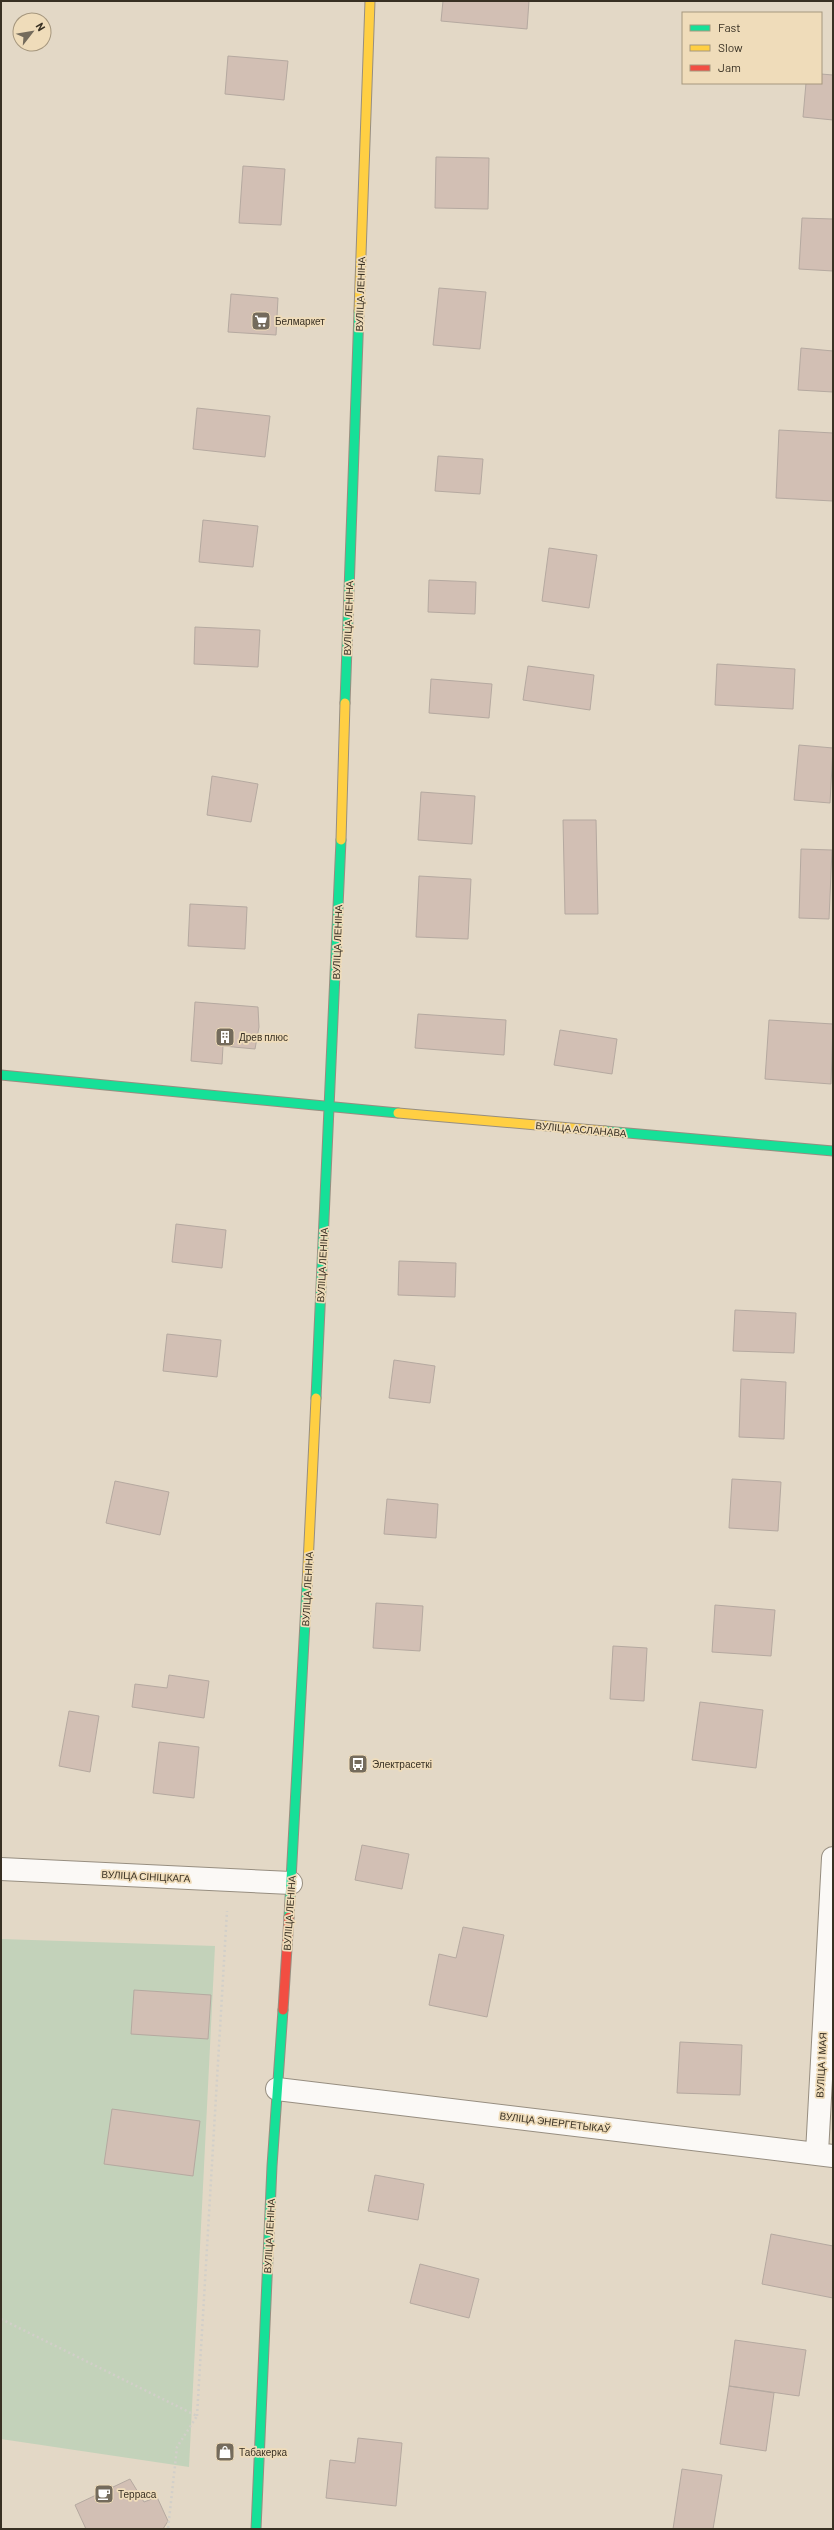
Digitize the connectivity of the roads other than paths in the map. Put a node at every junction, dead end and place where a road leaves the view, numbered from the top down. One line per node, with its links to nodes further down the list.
1 (370, 1): 3 (main road, ВУЛІЦА ЛЕНІНА)
2 (1, 1074): 3 (main road, ВУЛІЦА АСЛАНАВА)
3 (330, 1107): 4 (main road, ВУЛІЦА АСЛАНАВА); 7 (main road, ВУЛІЦА ЛЕНІНА)
4 (833, 1151)
5 (833, 1858): 9 (street, ВУЛІЦА 1 МАЯ)
6 (1, 1869): 7 (street, ВУЛІЦА СІНІЦКАГА)
7 (291, 1883): 8 (main road, ВУЛІЦА ЛЕНІНА)
8 (277, 2089): 9 (street, ВУЛІЦА ЭНЕРГЕТЫКАЎ); 10 (main road, ВУЛІЦА ЛЕНІНА)
9 (825, 2154)
10 (256, 2529)

